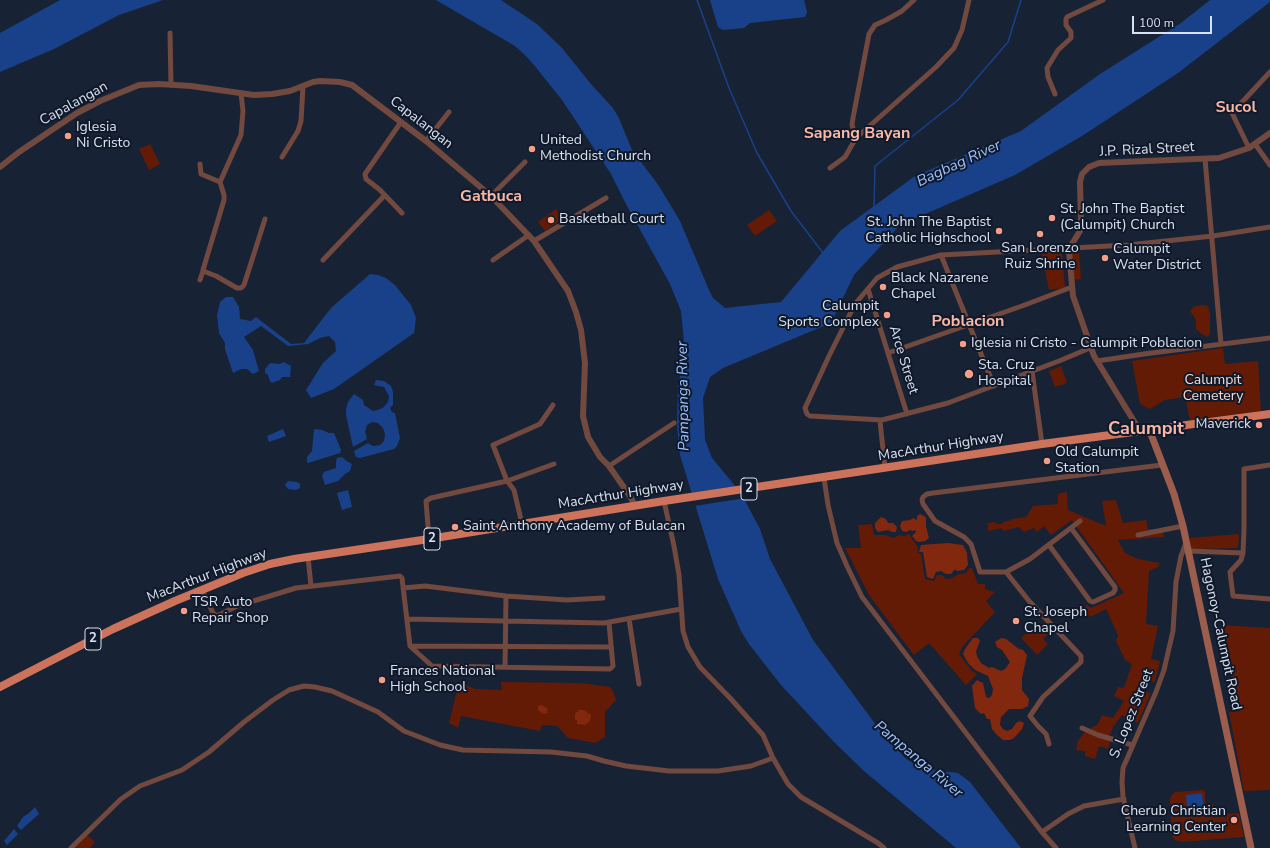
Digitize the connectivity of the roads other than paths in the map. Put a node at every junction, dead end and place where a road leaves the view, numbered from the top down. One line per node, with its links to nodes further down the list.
1 (914, 0): 13 (street)
2 (969, 0): 13 (street)
3 (1103, 0): 9 (street)
4 (170, 33): 6 (street)
5 (1270, 72): 16 (street)
6 (171, 85): 8 (street, Capalangan); 22 (street, Capalangan)
7 (303, 86): 8 (street, Capalangan); 11 (street, Capalangan); 17 (street)
8 (241, 93): 24 (street)
9 (1055, 94)
10 (449, 112): 14 (street)
11 (401, 122): 14 (street, Capalangan); 25 (street)
12 (1270, 133): 15 (street, J.P. Rizal Street)
13 (856, 138): 23 (street)
14 (426, 142): 26 (street, Capalangan)
15 (1255, 144): 16 (street, J.P. Rizal Street); 21 (street)
16 (1249, 148): 18 (street, J.P. Rizal Street)
17 (282, 157)
18 (1206, 159): 32 (street); 34 (street, J.P. Rizal Street)
19 (525, 162): 26 (street)
20 (200, 164): 24 (street)
21 (1270, 165)
22 (0, 167)
23 (830, 168)
24 (220, 182): 38 (street)
25 (385, 195): 28 (street); 36 (street)
26 (491, 196): 31 (street, Capalangan)
27 (606, 198): 33 (street)
28 (402, 213)
29 (265, 219): 38 (street)
30 (1270, 227): 32 (street)
31 (528, 235): 33 (street, Capalangan); 37 (street)
32 (1213, 236): 34 (street); 44 (street)
33 (534, 241): 61 (street, Capalangan)
34 (1070, 247): 35 (street); 40 (street)
35 (941, 255): 41 (street); 42 (street)
36 (323, 260)
37 (493, 260)
38 (203, 271): 39 (street)
39 (200, 280)
40 (1072, 287): 42 (street); 45 (street)
41 (868, 290): 46 (street, Arce Street); 53 (street)
42 (969, 324): 46 (street); 49 (street)
43 (1270, 338): 44 (street)
44 (1221, 344): 47 (street)
45 (1090, 348): 47 (street); 48 (street)
46 (888, 352): 51 (street, Arce Street)
47 (1097, 361): 56 (street)
48 (1032, 371): 49 (street); 57 (street)
49 (994, 386): 51 (street)
50 (553, 405): 64 (street)
51 (907, 414): 53 (street)
52 (1270, 414): 55 (highway, MacArthur Highway / 2)
53 (880, 421): 62 (street)
54 (674, 423): 61 (street)
55 (1150, 430): 56 (highway, MacArthur Highway / 2); 59 (main road, Hagonoy-Calumpit Road)
56 (1140, 431): 57 (highway, MacArthur Highway / 2)
57 (1042, 444): 62 (highway, MacArthur Highway / 2)
58 (554, 464): 64 (street)
59 (1162, 465): 69 (main road, Hagonoy-Calumpit Road); 78 (street)
60 (1270, 465): 76 (street)
61 (609, 466): 66 (street, Capalangan)
62 (885, 468): 63 (highway, MacArthur Highway / 2)
63 (821, 478): 65 (highway, MacArthur Highway / 2); 101 (street)
64 (507, 482): 68 (street); 72 (street)
65 (664, 501): 66 (highway, MacArthur Highway / 2); 85 (street)
66 (635, 506): 68 (highway, MacArthur Highway / 2)
67 (1080, 520): 70 (street)
68 (522, 524): 72 (highway, MacArthur Highway / 2)
69 (1183, 526): 71 (street); 73 (main road, Hagonoy-Calumpit Road)
70 (1072, 528): 74 (street); 74 (street)
71 (1138, 535)
72 (429, 539): 77 (highway, MacArthur Highway / 2)
73 (1186, 542): 75 (main road, Hagonoy-Calumpit Road); 98 (street, S. Lopez Street)
74 (1049, 545): 78 (street)
75 (1189, 551): 76 (street); 106 (main road, Hagonoy-Calumpit Road)
76 (1243, 552): 84 (street)
77 (308, 557): 79 (street); 81 (highway, MacArthur Highway / 2)
78 (1006, 572): 97 (street)
79 (311, 586): 80 (street); 81 (street)
80 (403, 588): 82 (street); 86 (street)
81 (202, 590): 95 (highway, MacArthur Highway / 2)
82 (506, 596): 83 (street); 88 (street)
83 (603, 598)
84 (1270, 599)
85 (681, 609): 87 (street); 99 (street)
86 (407, 619): 88 (street); 90 (street)
87 (629, 619): 89 (street); 94 (street)
88 (506, 621): 89 (street); 91 (street)
89 (609, 622): 92 (street)
90 (410, 646): 91 (street); 93 (street)
91 (505, 646): 92 (street); 93 (street)
92 (611, 647): 93 (street)
93 (505, 667)
94 (639, 684)
95 (0, 687)
96 (1082, 728): 98 (street)
97 (1049, 744)
98 (1132, 745): 100 (street, S. Lopez Street)
99 (774, 758): 102 (street); 103 (street)
100 (1124, 799): 101 (street); 105 (street, S. Lopez Street)
101 (1042, 832): 104 (street)
102 (71, 848)
103 (884, 848)
104 (1056, 848)
105 (1135, 848)
106 (1251, 848)

